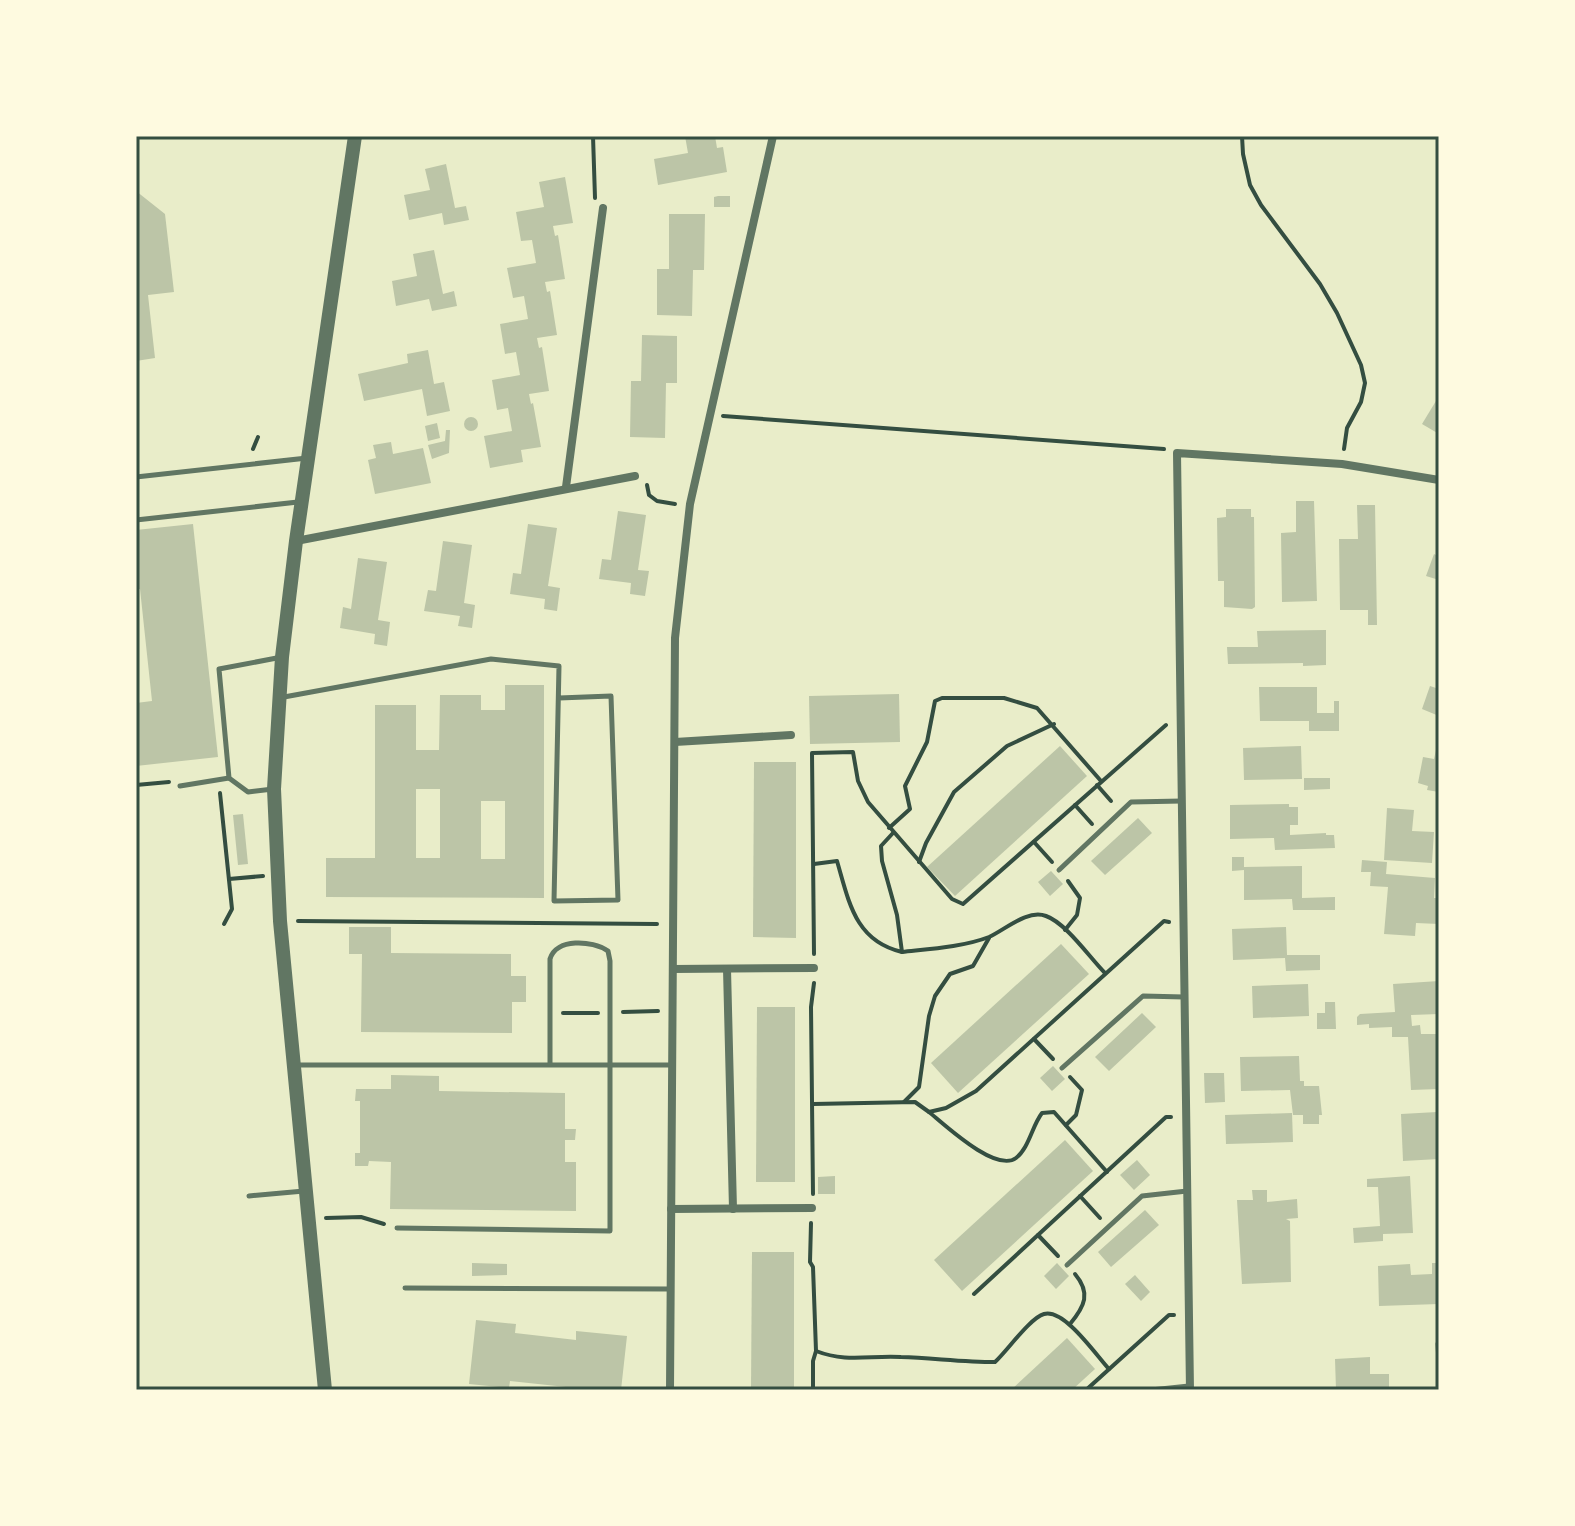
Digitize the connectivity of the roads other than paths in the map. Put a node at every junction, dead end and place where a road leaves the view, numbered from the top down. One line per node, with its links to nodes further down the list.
1 (355, 136): 4 (street)
2 (773, 136): 16 (street)
3 (603, 208): 8 (street)
4 (308, 458): 6 (lane); 9 (street)
5 (635, 476): 8 (street)
6 (136, 477)
7 (1439, 480): 20 (street)
8 (566, 487): 11 (street)
9 (301, 502): 10 (lane); 11 (street)
10 (136, 520)
11 (296, 541): 12 (street)
12 (282, 657): 13 (street); 17 (lane)
13 (279, 698): 14 (lane); 19 (street)
14 (559, 698): 14 (lane)
15 (791, 735): 16 (street)
16 (675, 742): 23 (street)
17 (229, 778): 18 (lane); 19 (lane)
18 (180, 786)
19 (274, 789): 28 (street)
20 (1182, 801): 21 (lane); 25 (street)
21 (1059, 870)
22 (814, 968): 24 (street)
23 (673, 969): 24 (street); 29 (street)
24 (727, 969): 36 (street)
25 (1184, 997): 30 (lane); 32 (street)
26 (550, 1064): 27 (lane); 27 (lane); 28 (lane)
27 (609, 1064): 29 (lane); 37 (lane)
28 (294, 1065): 31 (street)
29 (672, 1065): 35 (street)
30 (1062, 1068)
31 (305, 1191): 33 (lane); 44 (street)
32 (1187, 1191): 38 (lane); 43 (street)
33 (249, 1196)
34 (812, 1208): 36 (street)
35 (671, 1209): 36 (street); 40 (street)
36 (733, 1209)
37 (397, 1228)
38 (1067, 1265)
39 (405, 1288): 40 (lane)
40 (671, 1289): 45 (street)
41 (1438, 1344): 42 (lane)
42 (1439, 1361)
43 (1190, 1388): 46 (lane)
44 (325, 1390)
45 (670, 1390)
46 (1151, 1390)

